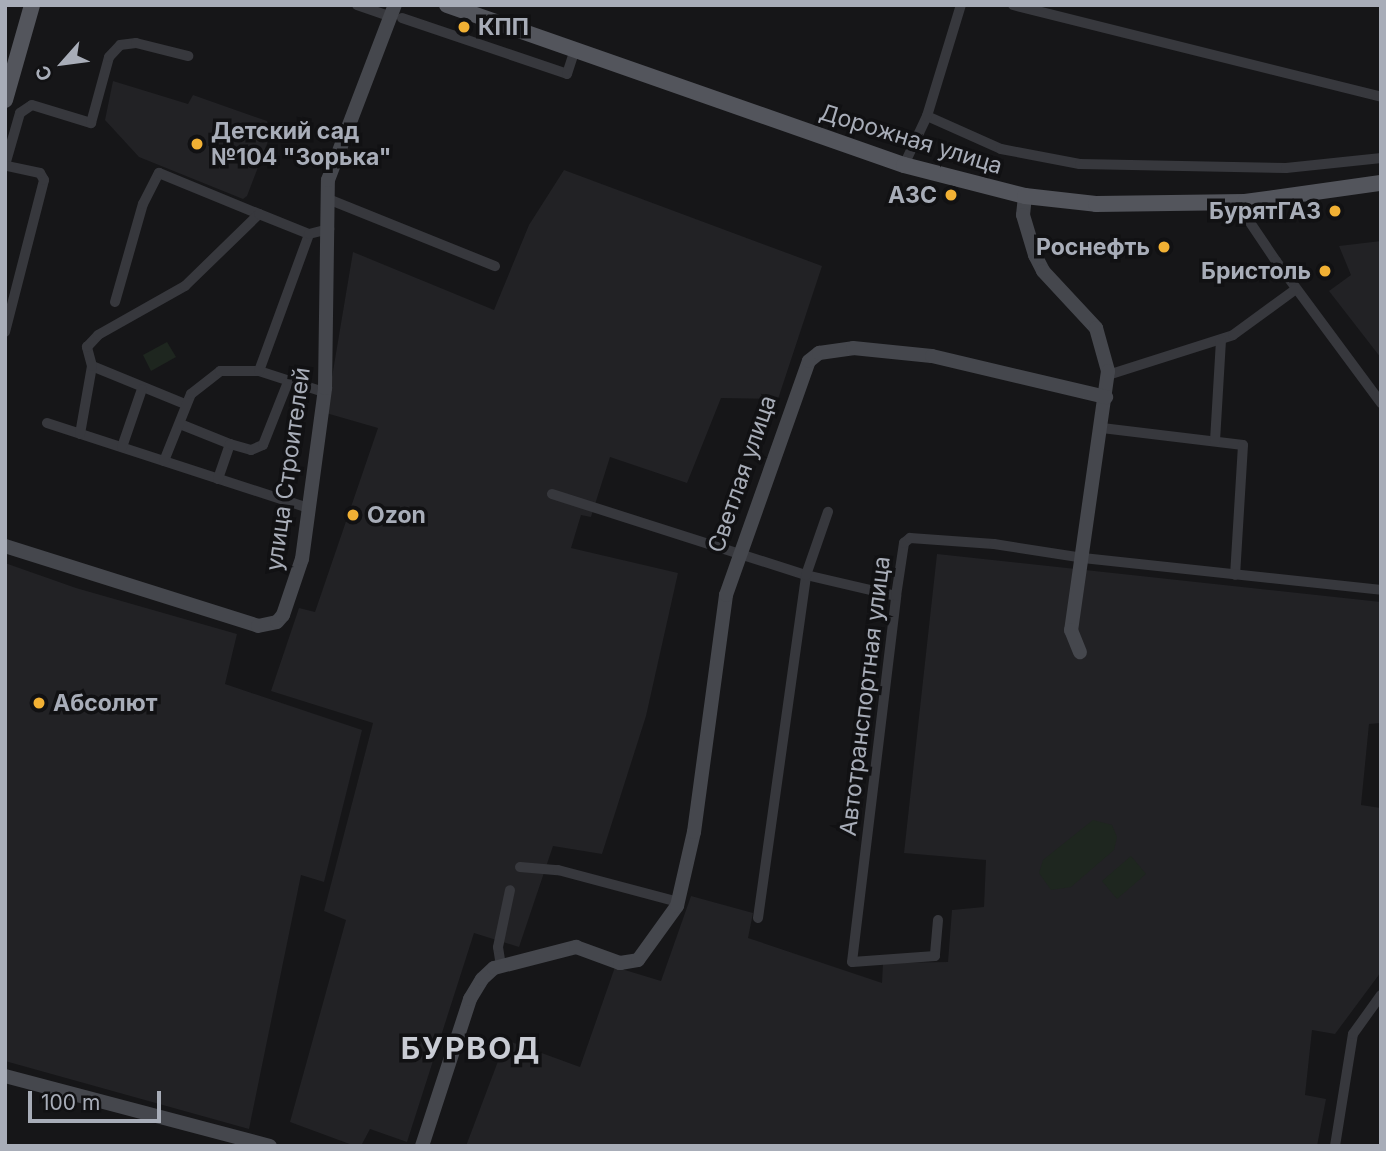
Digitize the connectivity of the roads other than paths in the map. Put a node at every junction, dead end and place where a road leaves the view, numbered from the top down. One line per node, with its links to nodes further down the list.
1 (32, 5): 10 (main road)
2 (357, 5): 6 (street)
3 (447, 5): 7 (main road, Дорожная улица)
4 (961, 5): 11 (street)
5 (1013, 5): 9 (street)
6 (396, 13): 7 (street); 17 (street, улица Строителей)
7 (575, 49): 14 (main road, Дорожная улица)
8 (188, 56): 13 (street)
9 (1381, 97)
10 (5, 100)
11 (927, 117): 12 (street); 14 (street)
12 (1381, 158)
13 (7, 165): 25 (street)
14 (904, 165): 16 (main road, Дорожная улица)
15 (1381, 183): 18 (main road, Дорожная улица)
16 (1025, 196): 18 (main road, Дорожная улица); 29 (street)
17 (328, 199): 20 (street, улица Строителей); 22 (street)
18 (1245, 202): 23 (street)
19 (259, 214): 21 (street); 24 (street); 27 (street)
20 (329, 229): 21 (street); 32 (street, улица Строителей)
21 (309, 234): 28 (street)
22 (495, 266)
23 (1296, 289): 26 (street); 34 (street)
24 (115, 302)
25 (5, 332)
26 (1221, 340): 29 (street); 40 (street)
27 (92, 366): 31 (street); 39 (street)
28 (259, 371): 30 (street); 35 (street)
29 (1108, 375): 33 (street)
30 (288, 382): 32 (street); 41 (street)
31 (142, 389): 35 (street); 42 (street)
32 (324, 392): 46 (street, улица Строителей)
33 (1106, 397): 38 (street); 49 (street, Светлая улица)
34 (1381, 402)
35 (186, 404): 37 (street)
36 (47, 423): 39 (street)
37 (180, 424): 41 (street); 43 (street)
38 (1102, 428): 40 (street); 50 (street)
39 (80, 433): 42 (street)
40 (1215, 441): 52 (street)
41 (230, 444): 44 (street)
42 (122, 447): 43 (street)
43 (164, 461): 44 (street)
44 (218, 479): 46 (street)
45 (552, 494): 49 (street)
46 (308, 508): 48 (street, улица Строителей)
47 (828, 512): 51 (street)
48 (5, 546)
49 (738, 551): 51 (street); 58 (street, Светлая улица)
50 (1083, 558): 52 (street, Автотранспортная улица); 54 (street, Автотранспортная улица); 55 (street)
51 (806, 575): 54 (street); 59 (street)
52 (1235, 575): 53 (street, Автотранспортная улица)
53 (1381, 590)
54 (896, 596): 60 (street, Автотранспортная улица)
55 (1080, 652)
56 (520, 867): 58 (street)
57 (510, 890): 61 (street)
58 (677, 904): 61 (street)
59 (758, 918)
60 (939, 920)
61 (501, 966): 65 (street)
62 (1381, 995): 66 (street)
63 (5, 1076): 64 (street)
64 (270, 1146)
65 (422, 1146)
66 (1335, 1146)

